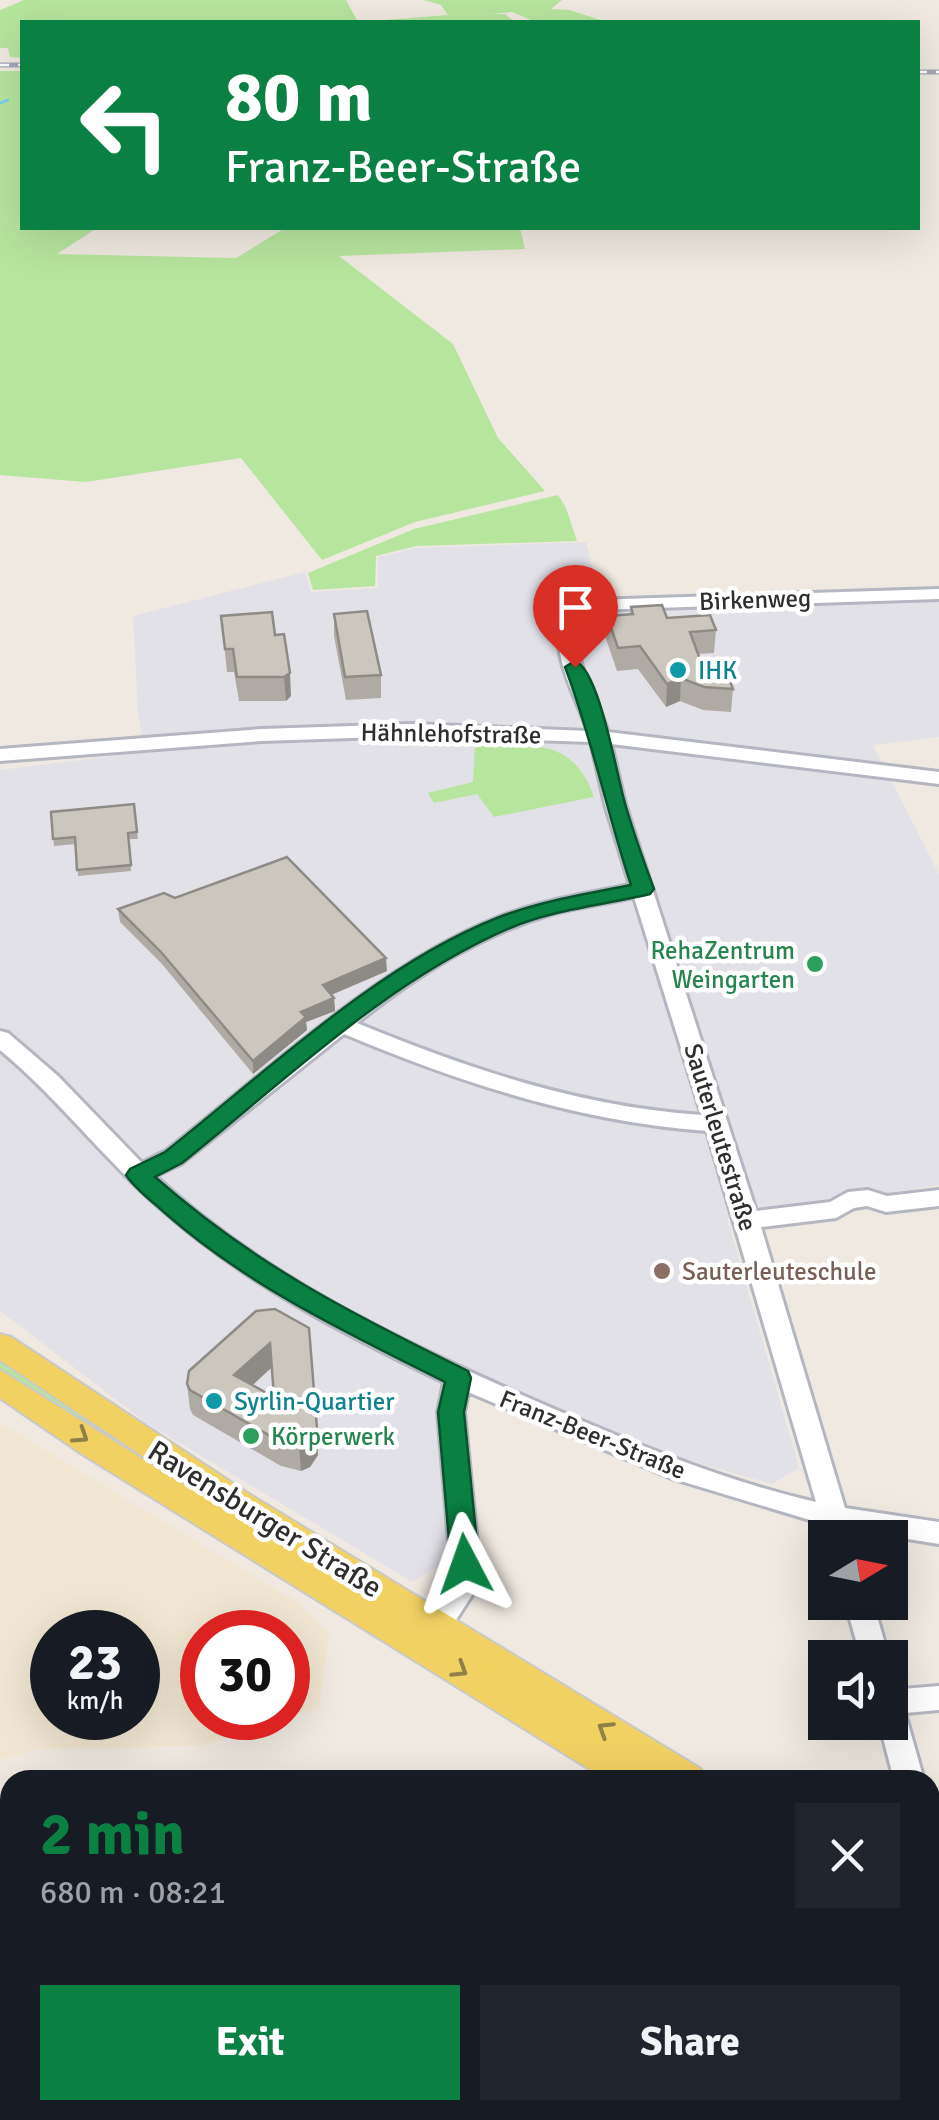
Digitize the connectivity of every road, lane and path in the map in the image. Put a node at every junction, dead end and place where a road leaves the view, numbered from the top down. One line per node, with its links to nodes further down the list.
1 (939, 594): 2 (street, Birkenweg)
2 (572, 612): 3 (street, Sauterleutestraße)
3 (600, 737): 5 (street, Hähnlehofstraße); 8 (street, Hähnlehofstraße); 9 (street, Sauterleutestraße)
4 (0, 745): 5 (street)
5 (68, 750): 6 (street); 7 (street)
6 (0, 755)
7 (0, 763)
8 (939, 778)
9 (643, 889): 10 (street); 12 (street, Sauterleutestraße)
10 (343, 1024): 12 (street); 13 (street)
11 (0, 1038): 13 (street, Franz-Beer-Straße)
12 (717, 1124): 15 (street, Sauterleutestraße)
13 (138, 1175): 17 (street, Franz-Beer-Straße)
14 (939, 1198): 15 (street)
15 (748, 1220): 20 (street, Sauterleutestraße)
16 (0, 1345): 23 (main road, Ravensburger Straße)
17 (458, 1378): 19 (street, Franz-Beer-Straße); 23 (street)
18 (0, 1382): 27 (main road, Ravensburger Straße, one-way to 27)
19 (817, 1520)
20 (835, 1520)
21 (908, 1532): 22 (street, Franz-Beer-Straße)
22 (939, 1534)
23 (438, 1626): 28 (main road, Ravensburger Straße, one-way to 23)
24 (939, 1698): 25 (street)
25 (908, 1701)
26 (898, 1740): 29 (street)
27 (621, 1770)
28 (672, 1770)
29 (906, 1770)

